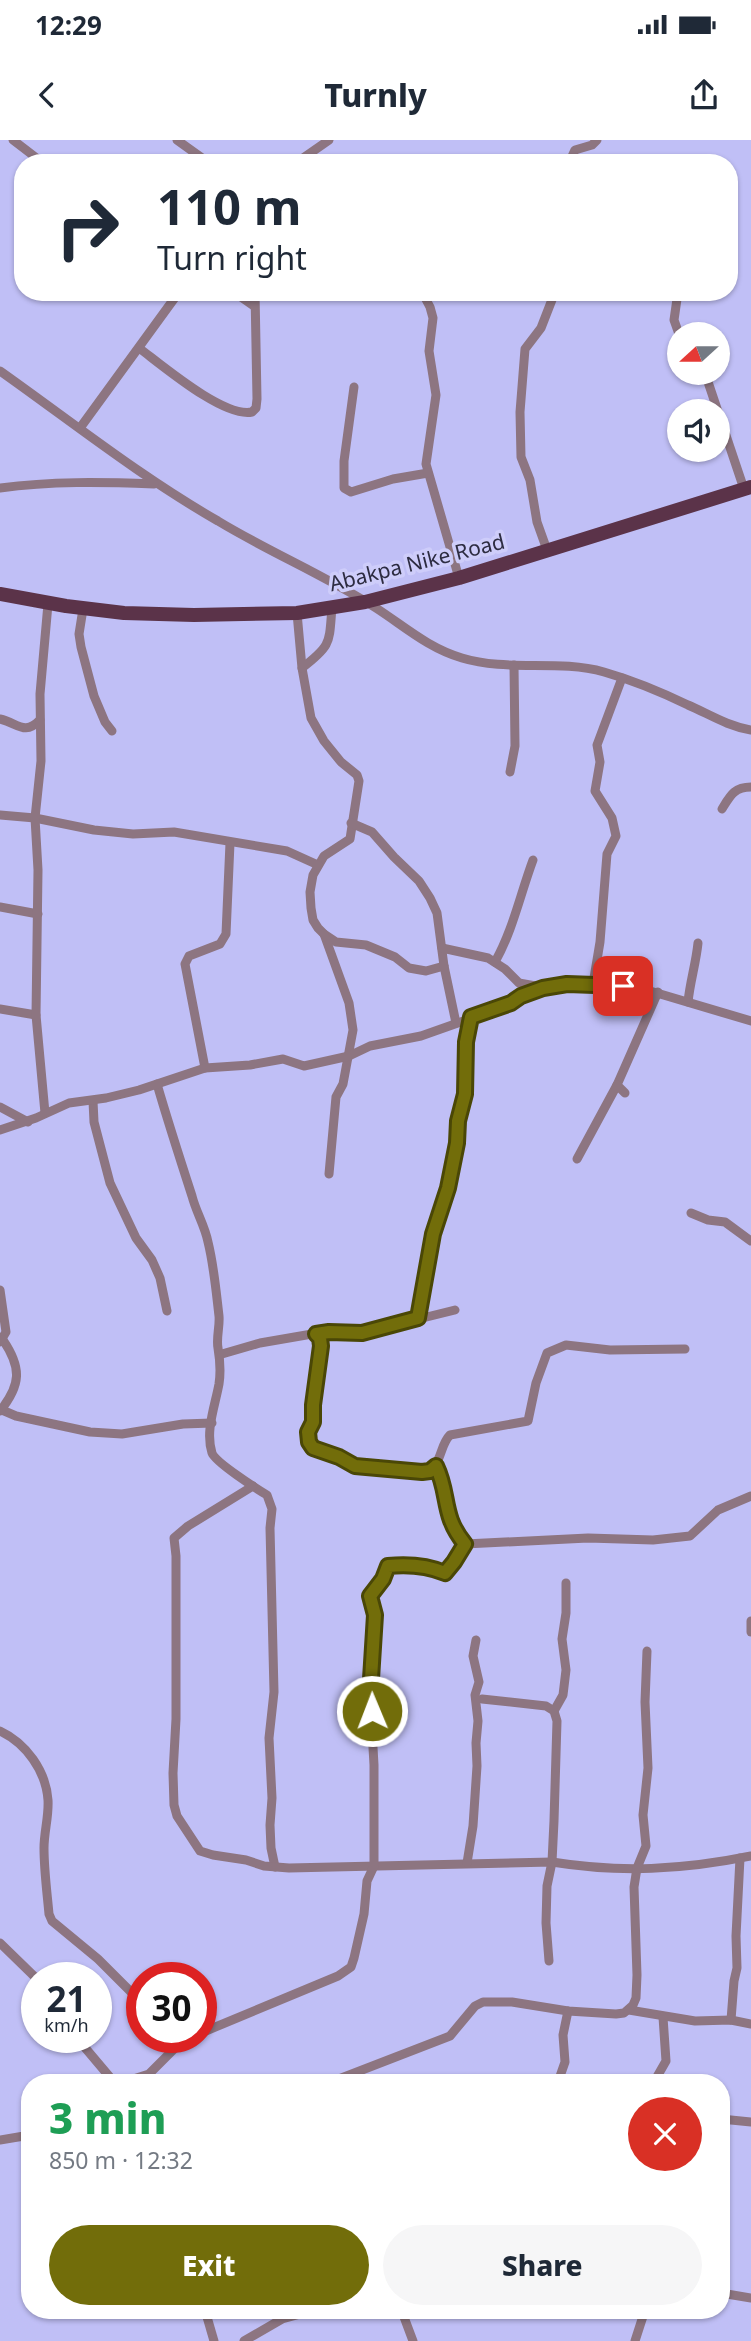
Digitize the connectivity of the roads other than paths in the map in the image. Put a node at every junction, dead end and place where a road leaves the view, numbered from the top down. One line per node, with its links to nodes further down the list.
1 (13, 140): 5 (street)
2 (177, 140): 6 (street)
3 (329, 140): 7 (street)
4 (597, 140): 8 (street)
5 (31, 154)
6 (196, 154)
7 (309, 154)
8 (572, 154)
9 (173, 301): 17 (street)
10 (247, 301): 15 (street)
11 (254, 301): 15 (street)
12 (427, 301): 22 (street)
13 (552, 301): 26 (street)
14 (677, 301): 16 (street)
15 (254, 306): 17 (street)
16 (675, 322)
17 (139, 348): 21 (street)
18 (0, 370): 21 (street)
19 (709, 385): 25 (street)
20 (354, 387): 22 (street)
21 (80, 428): 23 (street)
22 (428, 473): 27 (street)
23 (156, 484): 24 (street); 29 (street)
24 (0, 488)
25 (747, 488): 26 (main road, Abakpa Nike Road)
26 (547, 551): 27 (main road, Abakpa Nike Road)
27 (459, 578): 29 (main road, Abakpa Nike Road)
28 (0, 594): 30 (main road, Abakpa Nike Road)
29 (365, 602): 31 (main road, Abakpa Nike Road); 34 (street)
30 (48, 604): 32 (main road, Abakpa Nike Road); 38 (street)
31 (332, 607): 33 (main road, Abakpa Nike Road); 35 (street)
32 (83, 609): 33 (main road, Abakpa Nike Road); 40 (street)
33 (297, 613): 35 (street)
34 (514, 665): 36 (street); 41 (street)
35 (302, 668): 46 (street)
36 (622, 678): 39 (street); 57 (street)
37 (0, 719): 38 (street)
38 (40, 720): 45 (street)
39 (751, 730)
40 (112, 731)
41 (510, 772)
42 (751, 787): 43 (street)
43 (722, 809)
44 (0, 815): 45 (street)
45 (35, 818): 47 (street); 51 (street)
46 (351, 823): 49 (street); 54 (street)
47 (230, 843): 49 (street); 67 (street)
48 (533, 860): 55 (street)
49 (317, 865): 52 (street)
50 (0, 907): 51 (street)
51 (38, 914): 62 (street)
52 (324, 934): 56 (street); 66 (street)
53 (698, 943): 60 (street)
54 (442, 948): 55 (street); 56 (street)
55 (495, 962): 58 (street)
56 (444, 966): 65 (street)
57 (593, 984): 58 (street); 59 (street)
58 (543, 988): 63 (street)
59 (658, 992): 60 (street); 69 (street)
60 (688, 1002): 64 (street)
61 (0, 1009): 62 (street)
62 (36, 1015): 73 (street)
63 (471, 1017): 65 (street); 83 (street)
64 (751, 1021)
65 (456, 1023): 66 (street)
66 (349, 1056): 67 (street); 77 (street)
67 (205, 1068): 68 (street)
68 (157, 1084): 71 (street); 87 (street)
69 (617, 1085): 70 (street); 76 (street)
70 (625, 1093)
71 (93, 1101): 73 (street); 82 (street)
72 (0, 1108): 74 (street)
73 (45, 1113): 74 (street)
74 (28, 1122): 75 (street)
75 (0, 1130)
76 (577, 1159)
77 (329, 1174)
78 (691, 1213): 79 (street)
79 (751, 1241)
80 (0, 1290): 85 (street)
81 (454, 1310): 83 (street)
82 (167, 1311)
83 (418, 1318): 84 (street)
84 (316, 1334): 87 (street); 90 (street)
85 (2, 1341): 88 (street)
86 (685, 1349): 90 (street)
87 (222, 1354): 89 (street)
88 (1, 1411): 89 (street)
89 (212, 1423): 91 (street)
90 (436, 1466): 93 (street)
91 (253, 1486): 107 (street); 107 (street)
92 (751, 1496): 93 (street)
93 (465, 1544): 106 (street)
94 (566, 1583): 100 (street)
95 (751, 1621): 96 (street)
96 (751, 1632)
97 (476, 1640): 105 (street)
98 (647, 1651): 108 (street)
99 (482, 1699): 100 (street)
100 (554, 1710): 104 (street)
101 (0, 1731): 112 (street)
102 (751, 1856): 103 (street)
103 (740, 1858): 108 (street); 116 (street)
104 (552, 1862): 105 (street); 108 (street); 110 (street)
105 (467, 1863): 106 (street)
106 (374, 1866): 107 (street); 118 (street)
107 (275, 1867)
108 (637, 1868): 113 (street)
109 (0, 1943): 111 (street)
110 (549, 1961)
111 (21, 1963)
112 (126, 1987)
113 (629, 2010): 114 (street); 115 (street)
114 (568, 2011): 123 (street); 124 (street)
115 (663, 2017): 116 (street); 125 (street)
116 (731, 2020): 117 (street)
117 (751, 2024)
118 (217, 2026)
119 (90, 2053): 121 (street)
120 (170, 2053): 122 (street)
121 (107, 2074)
122 (149, 2074)
123 (352, 2074)
124 (561, 2074)
125 (659, 2074)
126 (730, 2120): 127 (street)
127 (751, 2122)
128 (21, 2136): 129 (street)
129 (0, 2140)
130 (730, 2294): 131 (street)
131 (751, 2298)
132 (208, 2319): 136 (street)
133 (282, 2319): 137 (street)
134 (405, 2319): 138 (street)
135 (642, 2319): 139 (street)
136 (214, 2341)
137 (244, 2341)
138 (413, 2341)
139 (635, 2341)

